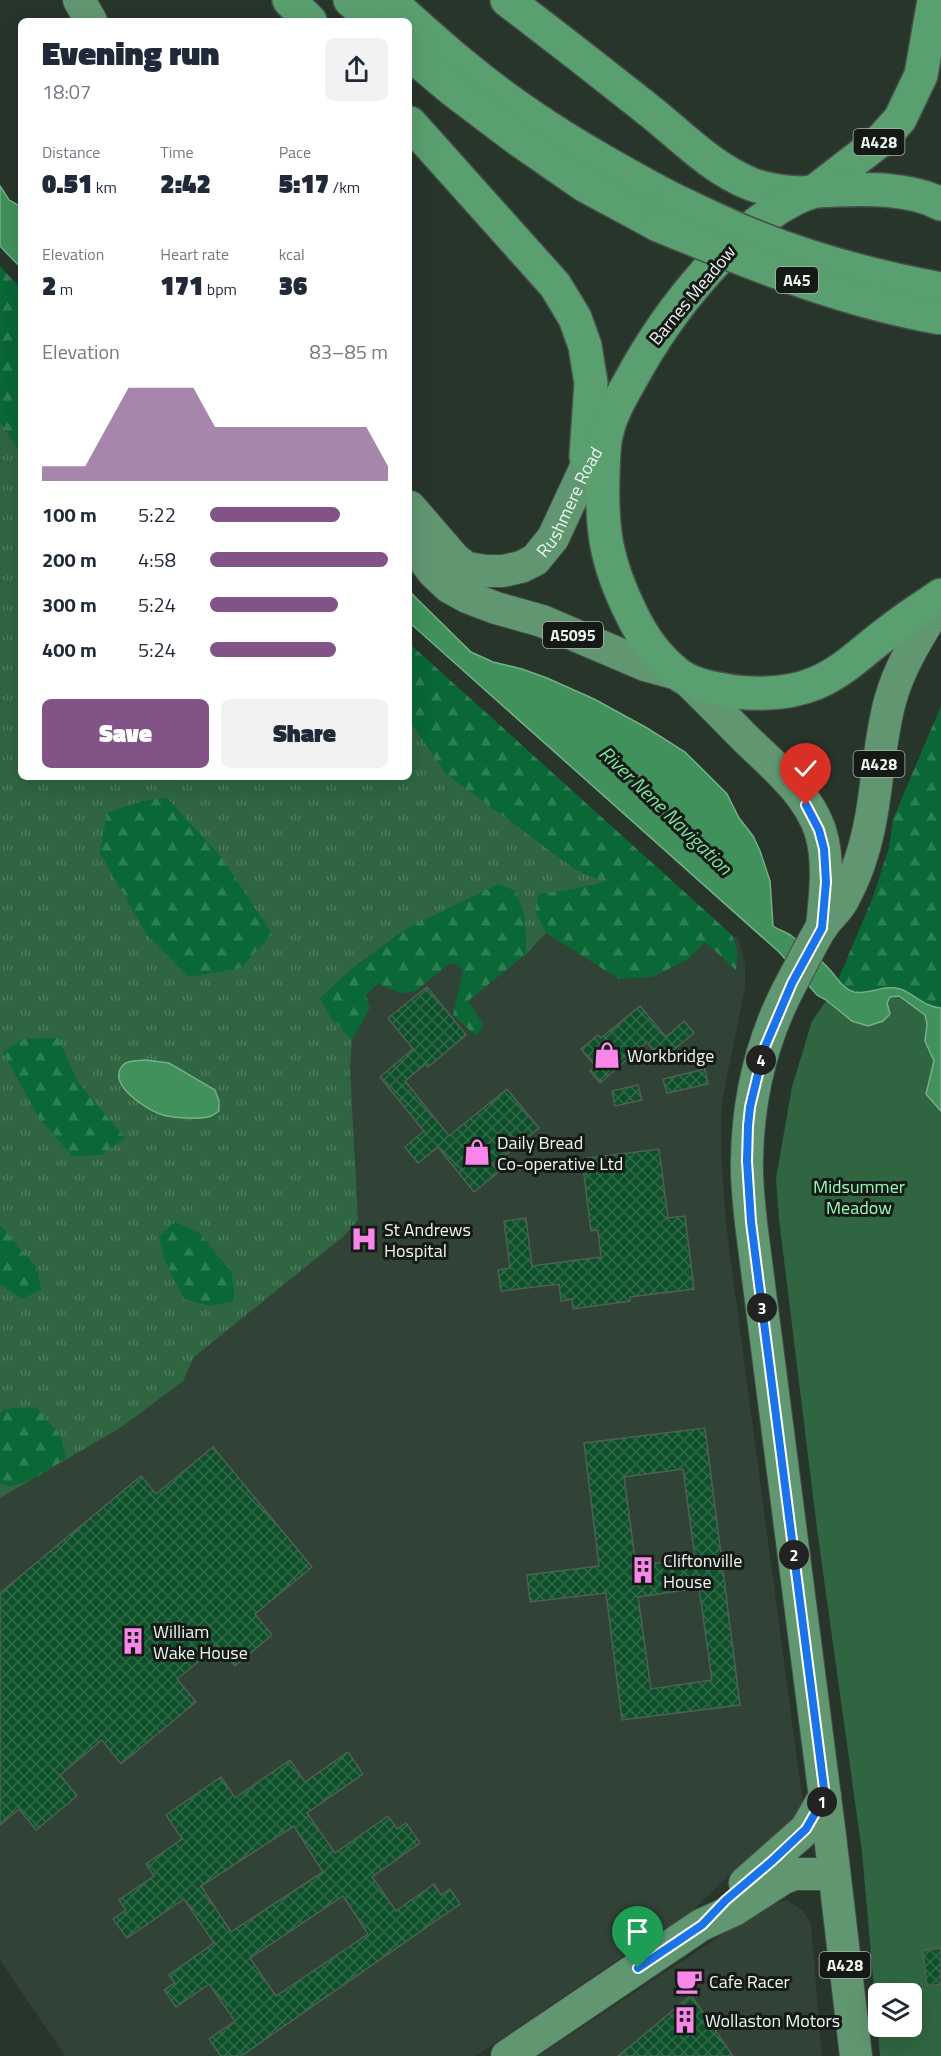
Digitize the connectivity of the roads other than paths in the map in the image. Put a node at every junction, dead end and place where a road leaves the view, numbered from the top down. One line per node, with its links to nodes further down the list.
1 (79, 0): 7 (main road)
2 (289, 0): 8 (highway)
3 (350, 0): 9 (highway)
4 (389, 0): 10 (highway, A45)
5 (507, 0): 15 (highway)
6 (933, 3): 12 (highway, A428); 15 (highway, A428)
7 (89, 18)
8 (307, 18)
9 (371, 18)
10 (409, 18)
11 (412, 21): 17 (highway, A45)
12 (941, 48)
13 (412, 56): 17 (highway, A45)
14 (412, 125): 21 (highway)
15 (812, 192): 16 (highway, Barnes Meadow); 20 (highway, Barnes Meadow)
16 (941, 204)
17 (665, 212): 18 (highway, A45, bridge); 19 (highway, A45, bridge)
18 (941, 289)
19 (941, 318)
20 (606, 432): 21 (main road, Rushmere Road); 26 (highway, Barnes Meadow)
21 (585, 469): 22 (main road, Rushmere Road); 26 (highway)
22 (412, 509)
23 (412, 544): 27 (main road, A5095)
24 (941, 595): 27 (highway, Barnes Meadow)
25 (941, 600): 28 (main road, A428)
26 (644, 640): 27 (highway, Barnes Meadow)
27 (682, 676): 28 (main road, A428)
28 (818, 935): 29 (main road, A428)
29 (825, 1796): 30 (main road, A428); 31 (main road)
30 (834, 1874): 31 (main road); 33 (main road, A428)
31 (702, 1925): 32 (main road)
32 (507, 2056)
33 (856, 2056)

